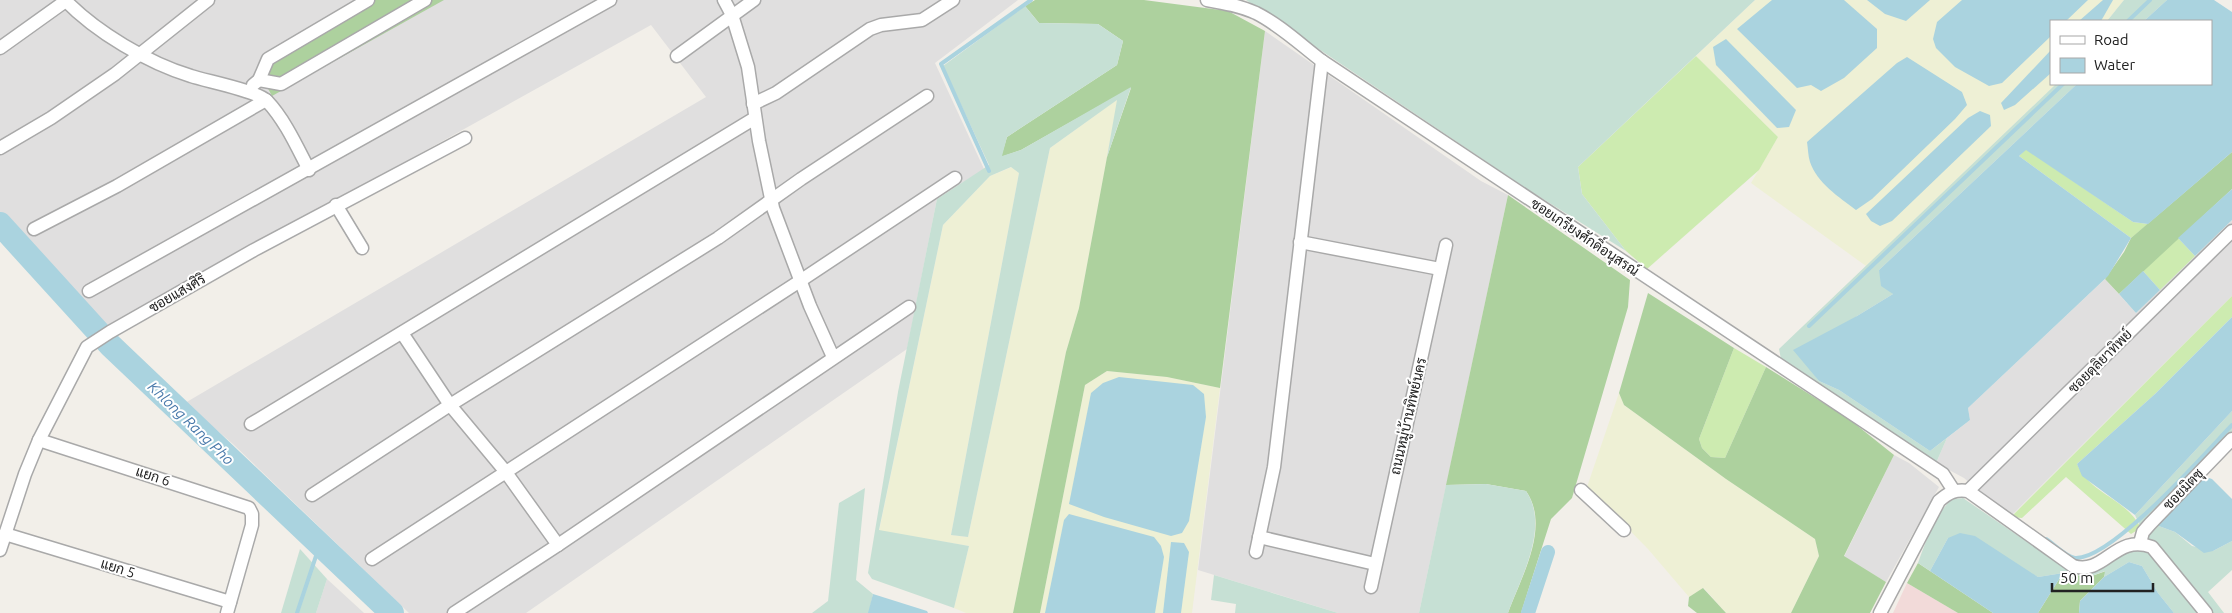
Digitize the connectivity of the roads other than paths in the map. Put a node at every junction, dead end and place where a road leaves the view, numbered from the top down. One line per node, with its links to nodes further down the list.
1 (66, 0): 11 (street); 12 (street)
2 (208, 0): 12 (street)
3 (368, 0): 15 (street)
4 (424, 0): 15 (street)
5 (610, 0): 23 (street)
6 (724, 0): 10 (street)
7 (754, 0): 10 (street)
8 (953, 0): 19 (street)
9 (1208, 0): 14 (street, ซอยเกรียงศักดิ์อนุสรณ์)
10 (732, 15): 13 (street); 19 (street)
11 (0, 48)
12 (140, 55): 16 (street); 22 (street)
13 (677, 56)
14 (1322, 61): 29 (street); 44 (street, ซอยเกรียงศักดิ์อนุสรณ์)
15 (258, 80): 16 (street)
16 (246, 92): 18 (street)
17 (927, 96): 25 (street)
18 (266, 100): 23 (street); 27 (street)
19 (753, 104): 20 (street)
20 (755, 118): 25 (street); 36 (street)
21 (465, 138): 26 (street, ซอยแสงศิริ)
22 (0, 148)
23 (309, 170): 34 (street)
24 (955, 178): 33 (street)
25 (772, 202): 33 (street); 38 (street)
26 (336, 205): 31 (street); 41 (street, ซอยแสงศิริ)
27 (34, 229)
28 (2232, 231): 45 (street, ซอยดุลิยาทิพย์)
29 (1300, 242): 32 (street); 49 (street)
30 (1446, 245): 32 (street, ถนนหมู่บ้านทิพย์นคร)
31 (362, 248)
32 (1440, 269): 55 (street, ถนนหมู่บ้านทิพย์นคร)
33 (800, 281): 37 (street); 42 (street)
34 (89, 291)
35 (909, 308): 37 (street)
36 (402, 332): 38 (street); 39 (street)
37 (833, 357): 51 (street)
38 (450, 405): 42 (street); 46 (street)
39 (251, 424)
40 (2232, 439): 50 (street, ซอยมิตซุ)
41 (39, 440): 48 (street, ซอยแสงศิริ); 57 (street, แยก 6)
42 (505, 471): 51 (street); 54 (street)
43 (1581, 490): 47 (street)
44 (1954, 491): 45 (street); 59 (street)
45 (1968, 491): 50 (street)
46 (312, 495)
47 (1624, 530)
48 (5, 534): 52 (street, ซอยแสงศิริ); 57 (street, แยก 5)
49 (1259, 537): 53 (street); 55 (street)
50 (2140, 543): 60 (street)
51 (558, 545): 58 (street)
52 (0, 550)
53 (1256, 552)
54 (372, 559)
55 (1375, 564): 56 (street, ถนนหมู่บ้านทิพย์นคร)
56 (1371, 587)
57 (229, 608)
58 (454, 613)
59 (1880, 613)
60 (2206, 613)

